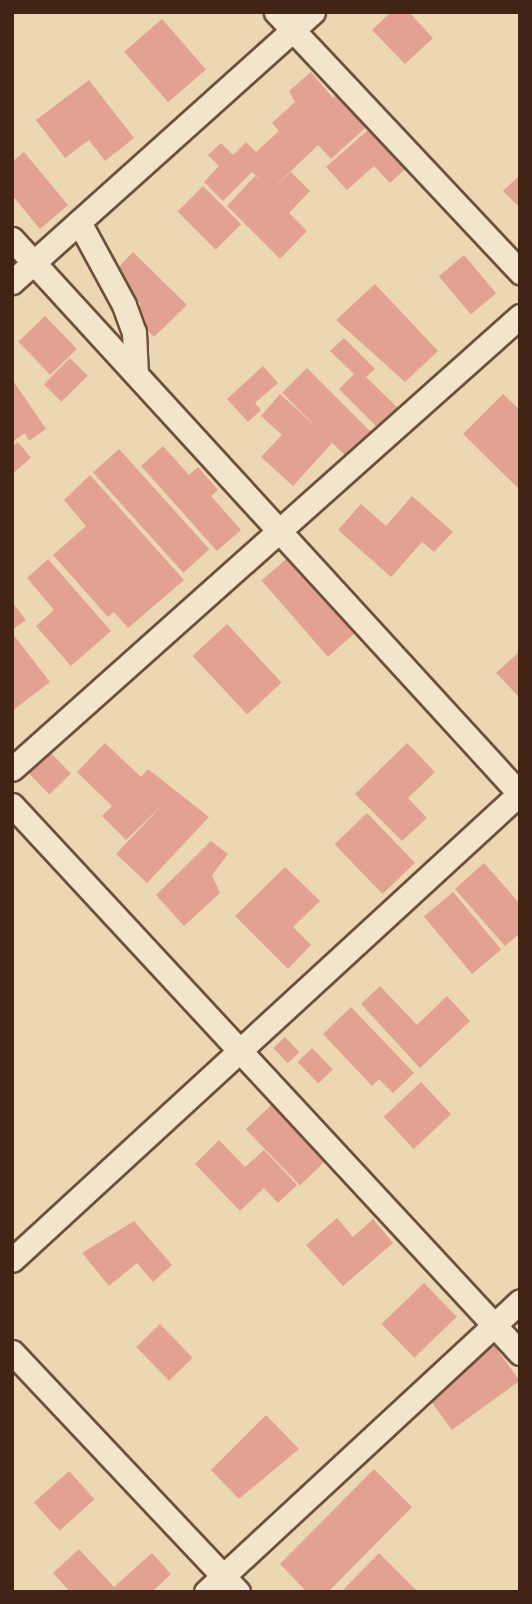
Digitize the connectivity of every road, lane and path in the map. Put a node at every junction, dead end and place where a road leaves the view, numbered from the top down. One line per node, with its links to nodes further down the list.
1 (276, 12): 3 (street)
2 (313, 12): 3 (street)
3 (293, 30): 4 (street); 7 (street)
4 (79, 222): 6 (street); 10 (street)
5 (12, 239): 6 (street)
6 (34, 262): 8 (street); 10 (street)
7 (520, 272)
8 (12, 282)
9 (520, 316): 11 (street)
10 (136, 374): 11 (street)
11 (279, 531): 12 (street); 13 (street)
12 (12, 769)
13 (520, 794): 15 (street)
14 (12, 805): 15 (street)
15 (241, 1051): 16 (street); 18 (street)
16 (12, 1260)
17 (520, 1301): 18 (street)
18 (493, 1325): 20 (street); 21 (street)
19 (12, 1352): 21 (street)
20 (520, 1353)
21 (231, 1584): 22 (street)
22 (206, 1592)

